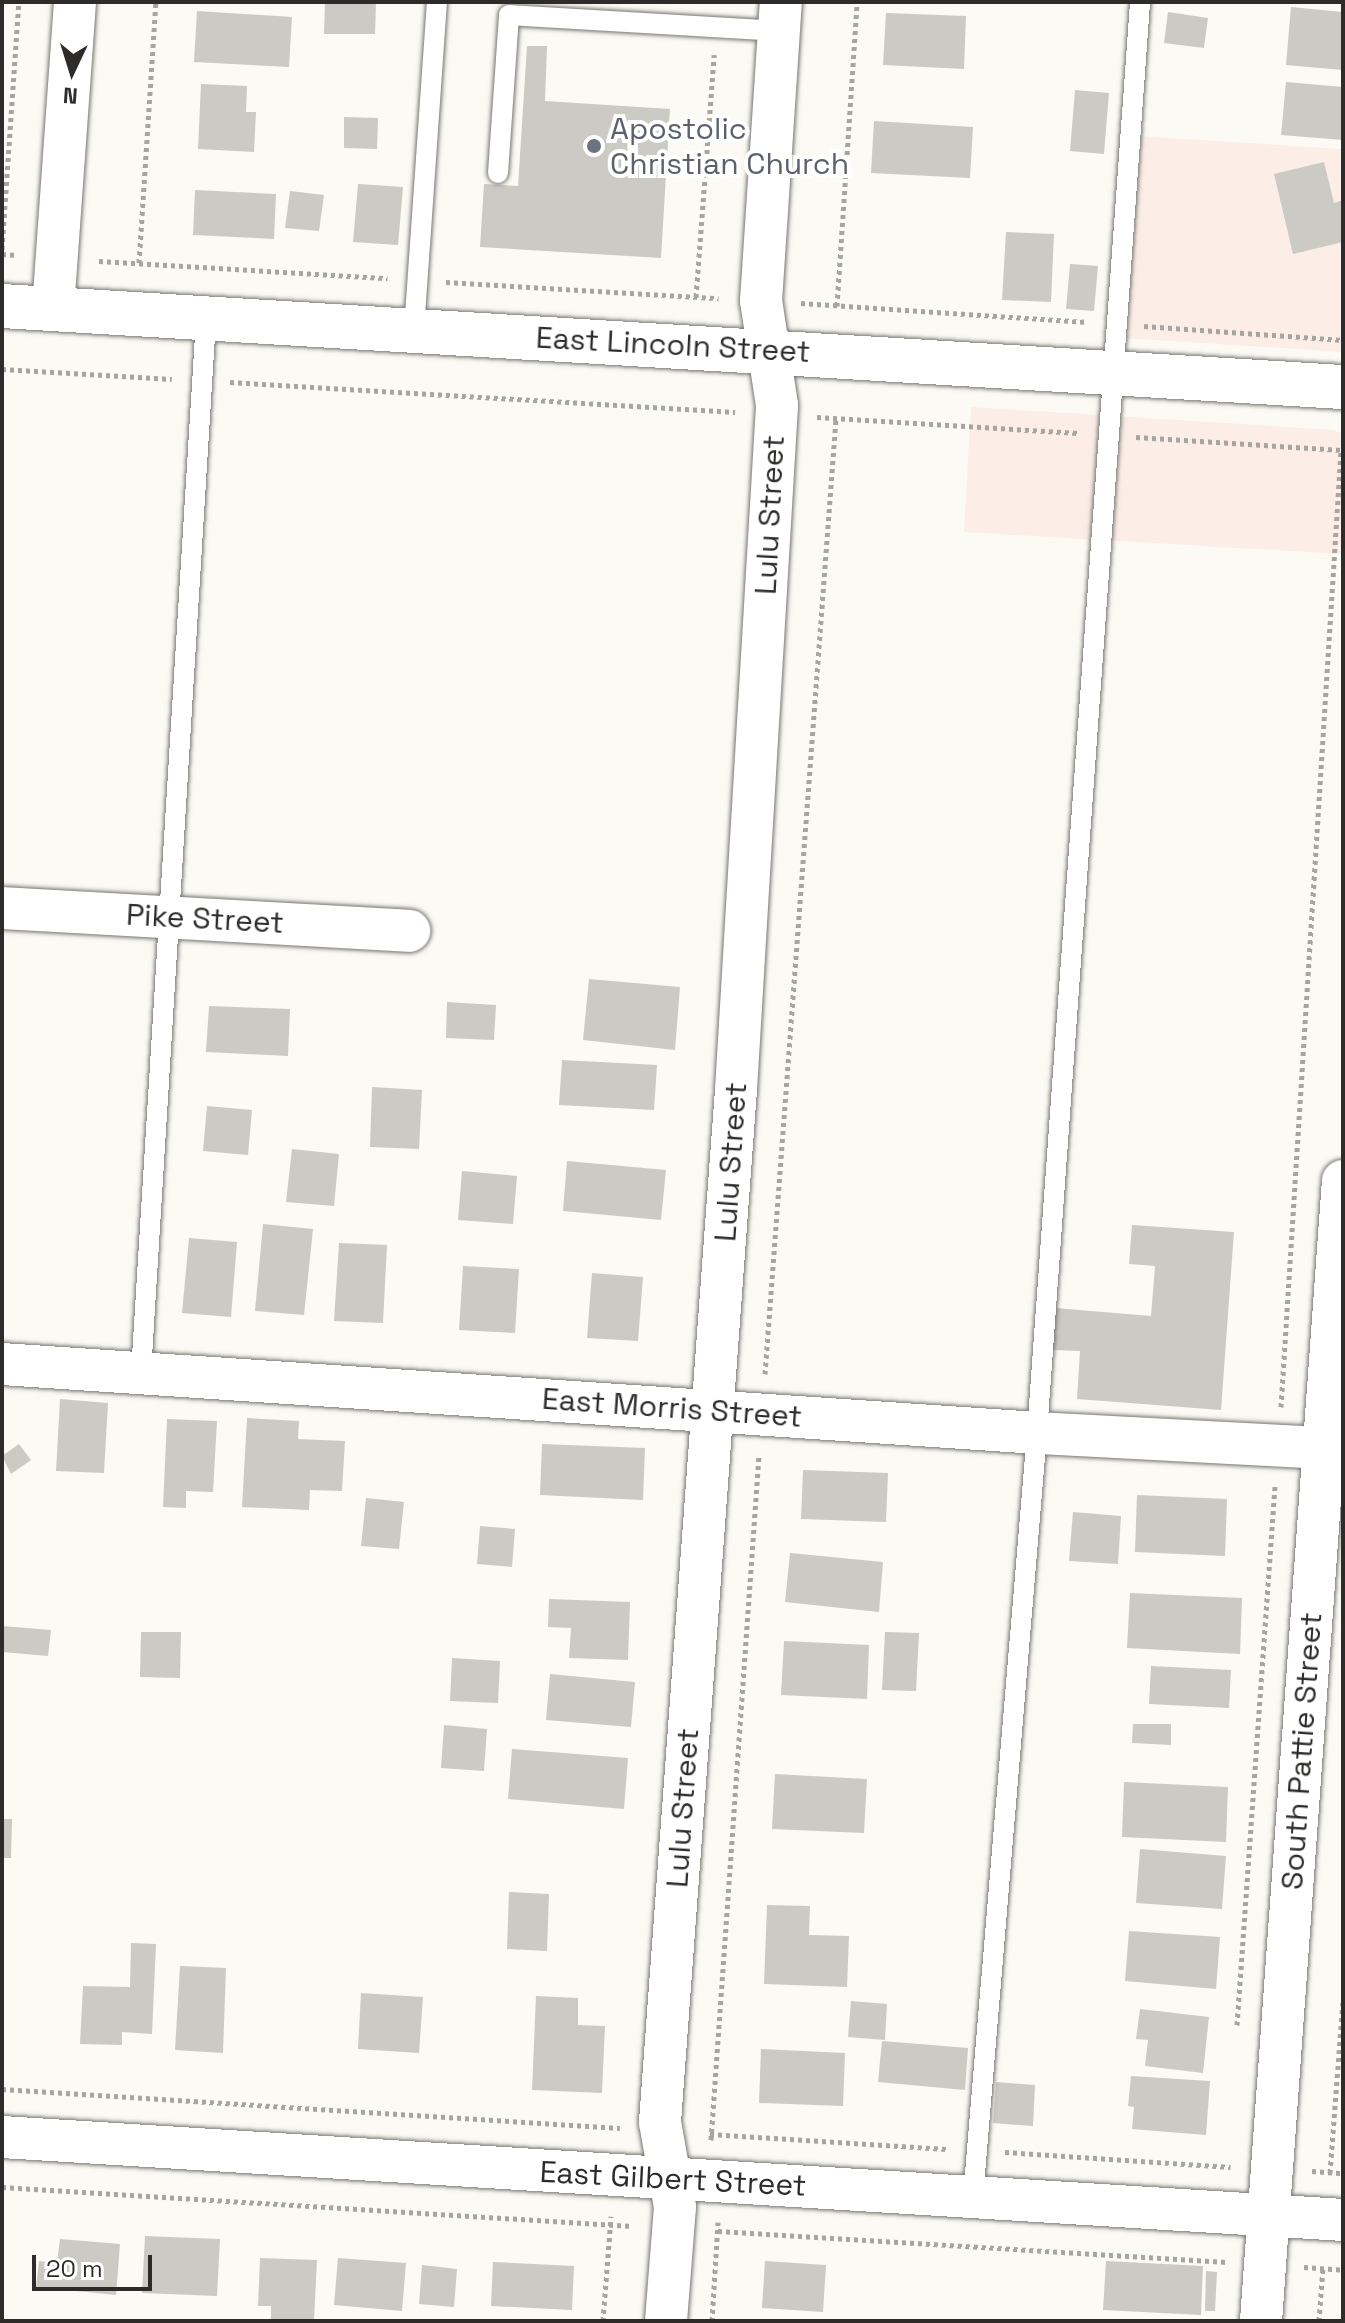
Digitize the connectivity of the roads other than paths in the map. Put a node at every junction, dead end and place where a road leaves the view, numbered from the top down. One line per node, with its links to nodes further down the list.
1 (75, 2): 7 (street)
2 (437, 2): 9 (lane)
3 (1140, 2): 11 (lane)
4 (780, 17): 5 (lane); 10 (street, Lulu Street)
5 (498, 173)
6 (2, 306): 7 (street, East Lincoln Street)
7 (53, 309): 8 (street, East Lincoln Street)
8 (206, 318): 9 (street, East Lincoln Street); 14 (lane)
9 (414, 330): 10 (street, East Lincoln Street)
10 (769, 351): 11 (street, East Lincoln Street); 19 (street, Lulu Street)
11 (1114, 372): 12 (street, East Lincoln Street); 20 (lane)
12 (1343, 387)
13 (2, 908): 14 (street, Pike Street)
14 (169, 917): 15 (street, Pike Street); 18 (lane)
15 (409, 931)
16 (1343, 1181): 21 (street, South Pattie Street)
17 (2, 1364): 18 (street, East Morris Street)
18 (141, 1373): 19 (street, East Morris Street)
19 (713, 1411): 20 (street, East Morris Street); 23 (street, Lulu Street)
20 (1037, 1433): 21 (street, East Morris Street); 24 (lane)
21 (1333, 1449): 25 (street, South Pattie Street)
22 (2, 2137): 23 (street, East Gilbert Street)
23 (670, 2178): 24 (street, East Gilbert Street); 27 (street, Lulu Street)
24 (973, 2197): 25 (street, East Gilbert Street)
25 (1268, 2215): 26 (street, East Gilbert Street); 28 (street, South Pattie Street)
26 (1335, 2220)
27 (666, 2321)
28 (1261, 2321)

